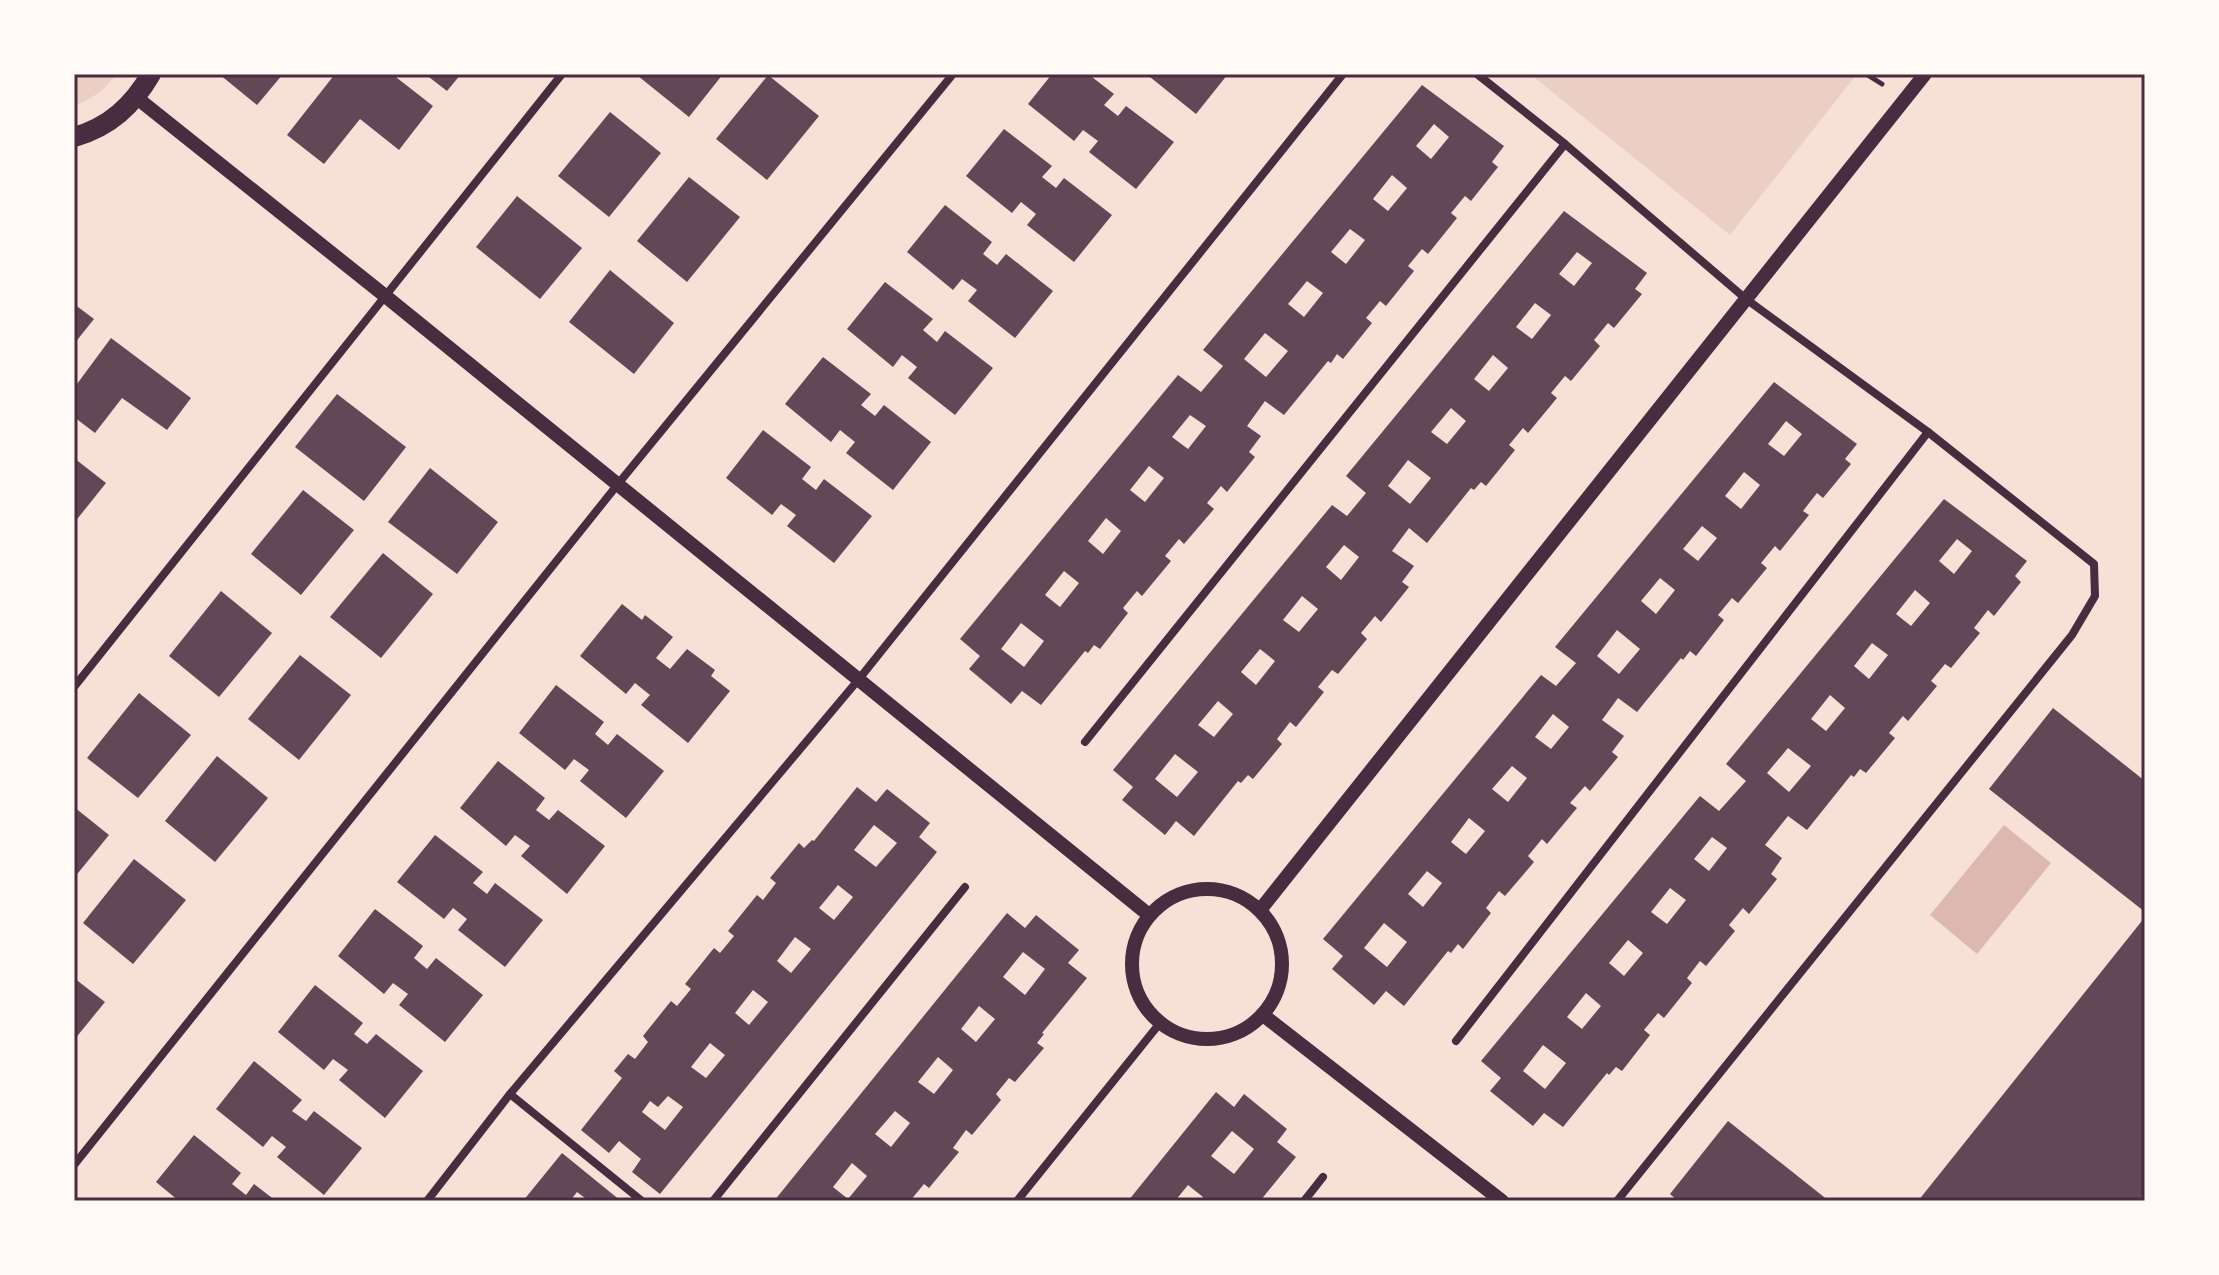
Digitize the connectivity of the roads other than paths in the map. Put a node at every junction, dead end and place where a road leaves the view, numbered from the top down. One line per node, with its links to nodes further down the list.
1 (151, 74): 7 (main road)
2 (562, 74): 10 (street)
3 (953, 74): 13 (street)
4 (1343, 74): 14 (street)
5 (1477, 74): 9 (street)
6 (1925, 74): 11 (street)
7 (137, 98): 8 (main road); 10 (street)
8 (74, 137)
9 (1565, 144): 11 (street); 16 (street)
10 (384, 295): 13 (street); 15 (street)
11 (1746, 299): 12 (street); 18 (street)
12 (1928, 432): 22 (street); 32 (street)
13 (618, 484): 14 (street); 24 (street)
14 (859, 679): 19 (street); 23 (street)
15 (74, 687)
16 (1085, 742)
17 (965, 887): 28 (street)
18 (1260, 910): 19 (street); 20 (street)
19 (1149, 915): 21 (street)
20 (1263, 1015): 21 (street); 31 (street)
21 (1160, 1023): 29 (street)
22 (1456, 1041)
23 (510, 1094): 26 (street); 27 (street)
24 (74, 1165)
25 (1323, 1177): 30 (street)
26 (427, 1201)
27 (642, 1201)
28 (713, 1201)
29 (1017, 1201)
30 (1304, 1201)
31 (1502, 1201)
32 (1617, 1201)

